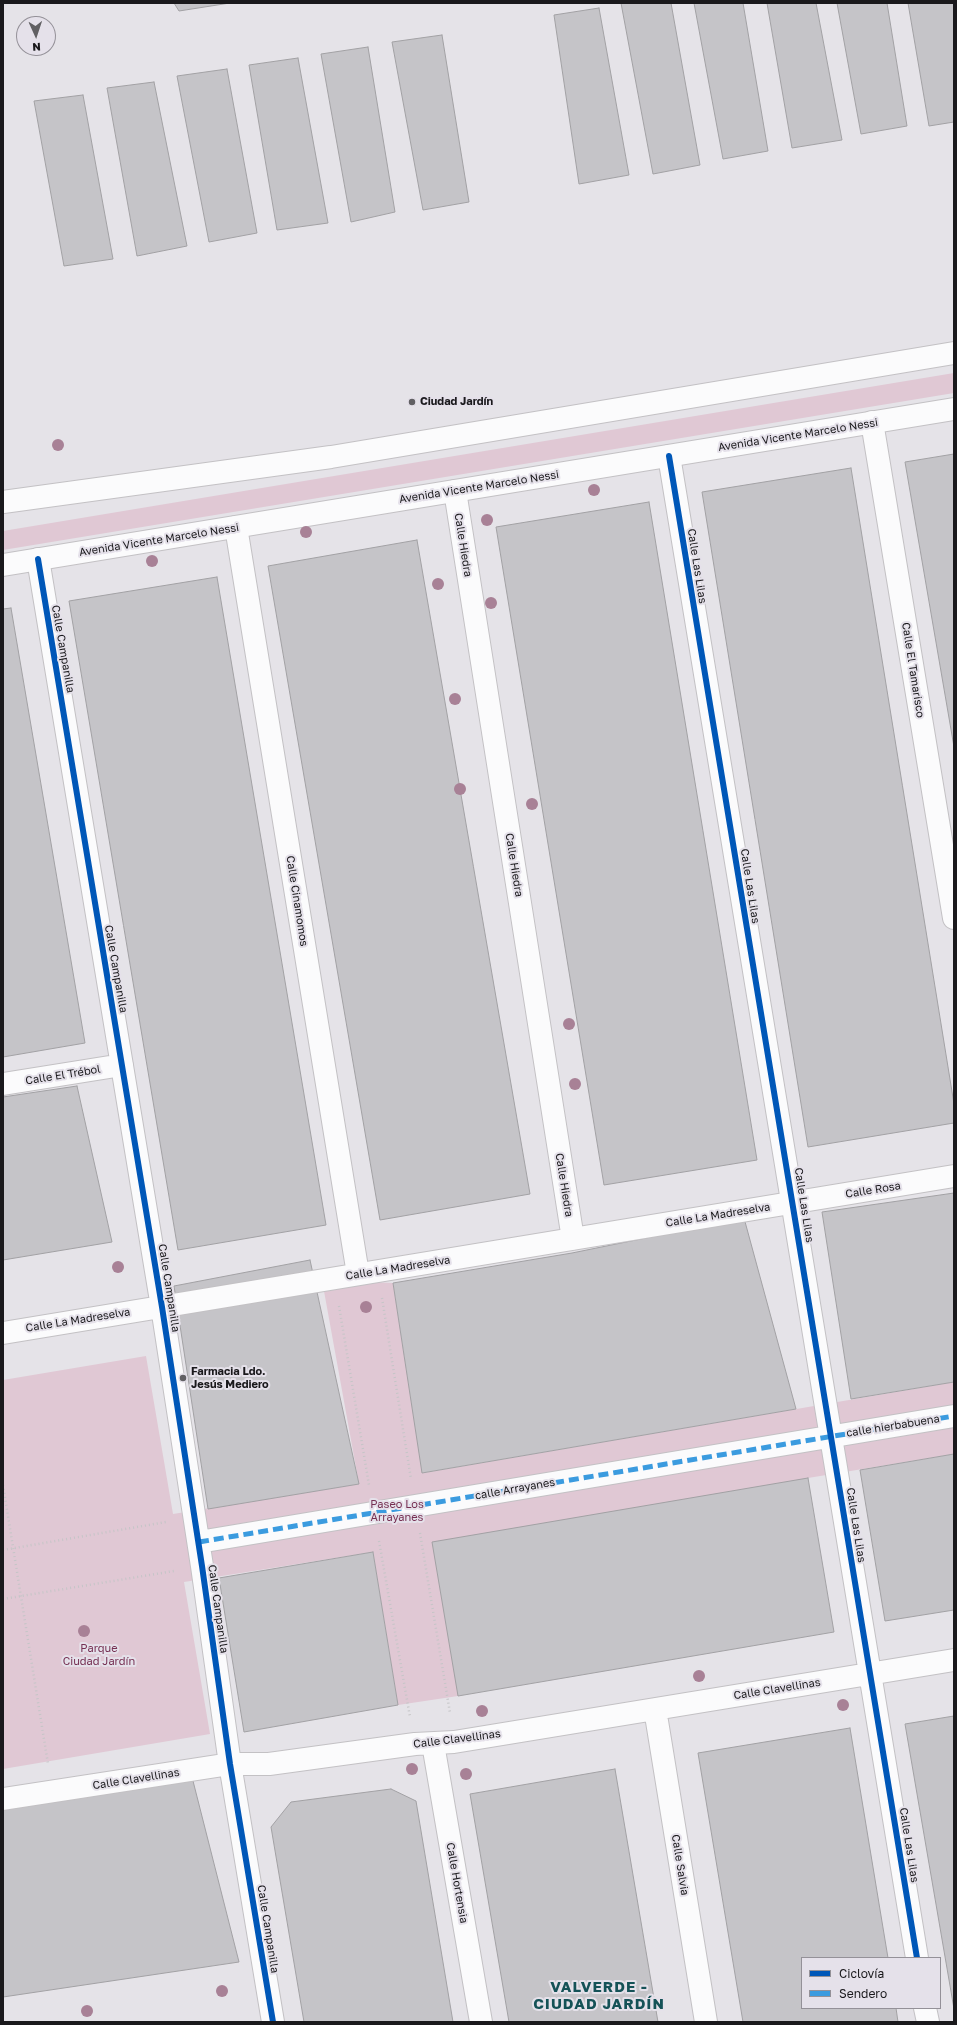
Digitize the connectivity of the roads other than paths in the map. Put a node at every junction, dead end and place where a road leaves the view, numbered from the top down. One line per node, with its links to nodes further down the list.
1 (954, 353): 6 (street)
2 (954, 409): 3 (street, Avenida Vicente Marcelo Nessi)
3 (872, 422): 4 (street, Avenida Vicente Marcelo Nessi); 10 (street, Calle El Tamarisco)
4 (669, 456): 5 (street, Avenida Vicente Marcelo Nessi); 14 (street, Calle Las Lilas)
5 (455, 491): 7 (street, Avenida Vicente Marcelo Nessi); 15 (street, Calle Hiedra)
6 (3, 502)
7 (236, 527): 8 (street, Avenida Vicente Marcelo Nessi); 16 (street, Calle Cinamomos)
8 (38, 559): 9 (street, Avenida Vicente Marcelo Nessi); 11 (street, Calle Campanilla)
9 (3, 565)
10 (954, 918)
11 (122, 1065): 12 (street, Calle El Trébol); 17 (street, Calle Campanilla)
12 (3, 1084)
13 (954, 1176): 14 (street, Calle Rosa)
14 (793, 1203): 15 (street, Calle La Madreselva); 20 (street, Calle Las Lilas)
15 (573, 1239): 16 (street, Calle La Madreselva)
16 (358, 1274): 17 (street, Calle La Madreselva)
17 (162, 1307): 18 (street, Calle La Madreselva); 21 (street, Calle Campanilla)
18 (3, 1333)
19 (954, 1416): 20 (street, calle hierbabuena)
20 (832, 1436): 21 (street, calle Arrayanes); 23 (street, Calle Las Lilas)
21 (199, 1542): 26 (street, Calle Campanilla)
22 (954, 1660): 23 (street, Calle Clavellinas)
23 (870, 1674): 24 (street, Calle Clavellinas); 28 (street, Calle Las Lilas)
24 (655, 1709): 25 (street, Calle Clavellinas); 32 (street, Calle Salvia)
25 (433, 1744): 26 (street, Calle Clavellinas); 31 (street, Calle Hortensia)
26 (230, 1764): 27 (street, Calle Clavellinas); 30 (street, Calle Campanilla)
27 (3, 1799)
28 (917, 1957)
29 (925, 2009): 33 (street)
30 (273, 2022)
31 (481, 2022)
32 (706, 2022)
33 (928, 2022)

